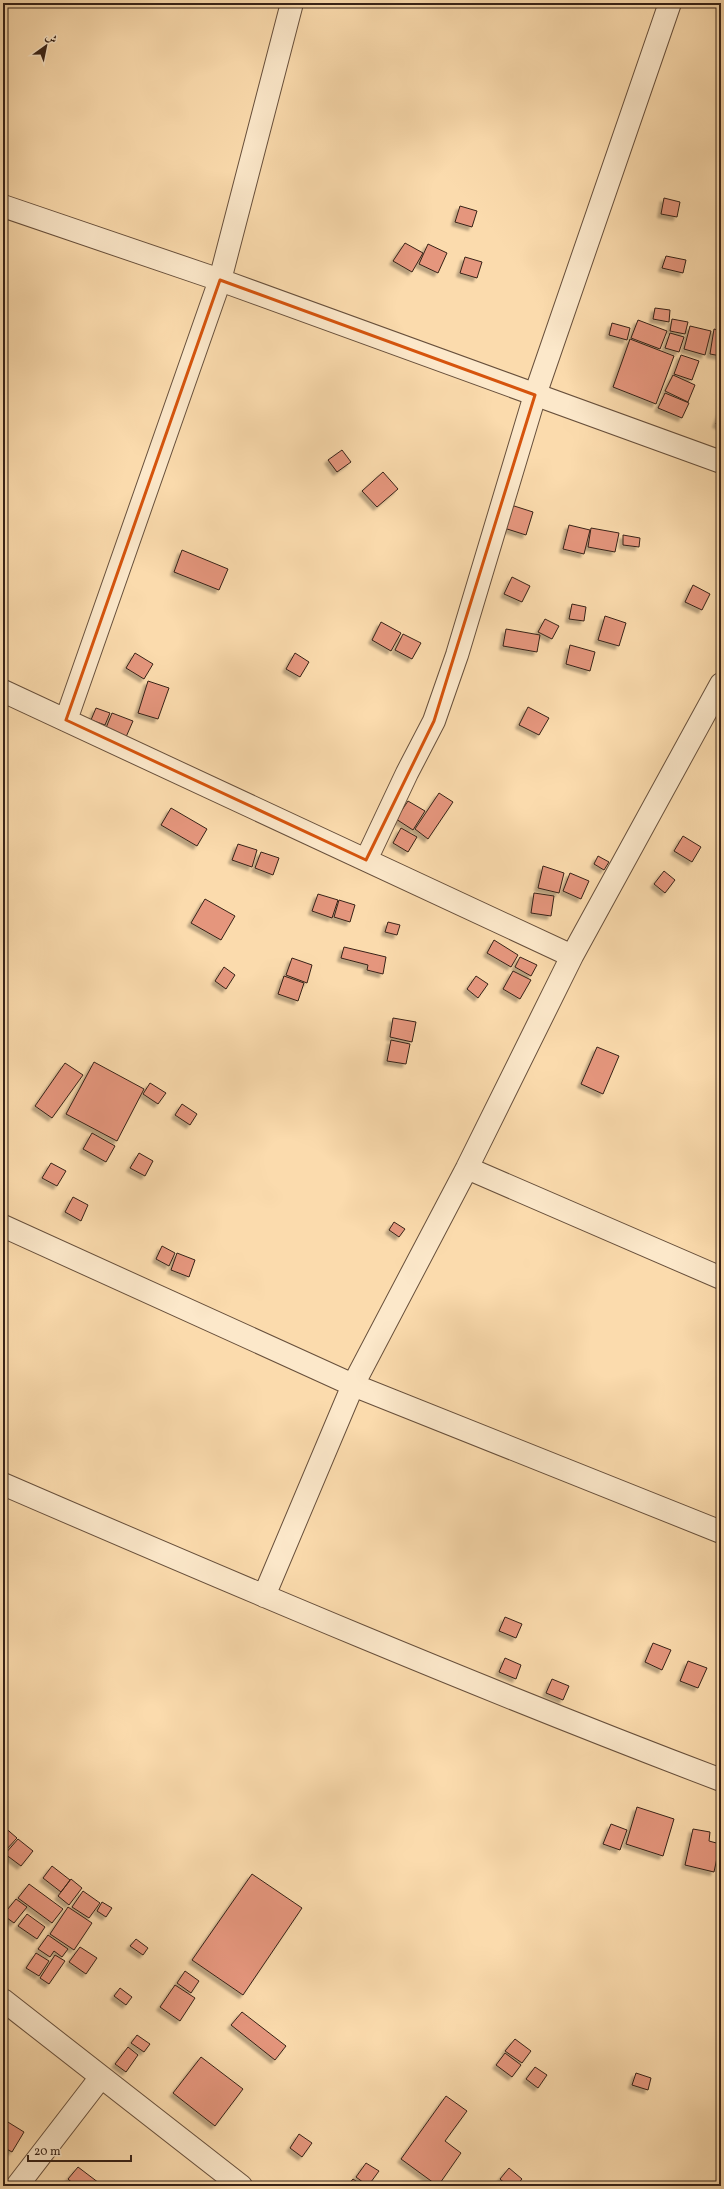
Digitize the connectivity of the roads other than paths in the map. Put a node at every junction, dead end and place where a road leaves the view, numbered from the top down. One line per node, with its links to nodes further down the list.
1 (292, 3): 4 (street)
2 (670, 3): 5 (street)
3 (3, 206): 4 (street)
4 (220, 280): 5 (street); 9 (street)
5 (535, 396): 6 (street); 10 (street)
6 (721, 462)
7 (721, 684): 11 (street)
8 (3, 691): 9 (street)
9 (66, 720): 10 (street)
10 (366, 860): 11 (street)
11 (572, 956): 12 (street)
12 (466, 1168): 14 (street); 15 (street)
13 (3, 1226): 15 (street)
14 (721, 1278)
15 (353, 1385): 17 (street); 18 (street)
16 (3, 1484): 18 (street)
17 (721, 1532)
18 (264, 1596): 19 (street)
19 (721, 1780)
20 (3, 2000): 21 (street)
21 (101, 2077): 22 (street); 23 (street)
22 (17, 2186)
23 (241, 2186)

